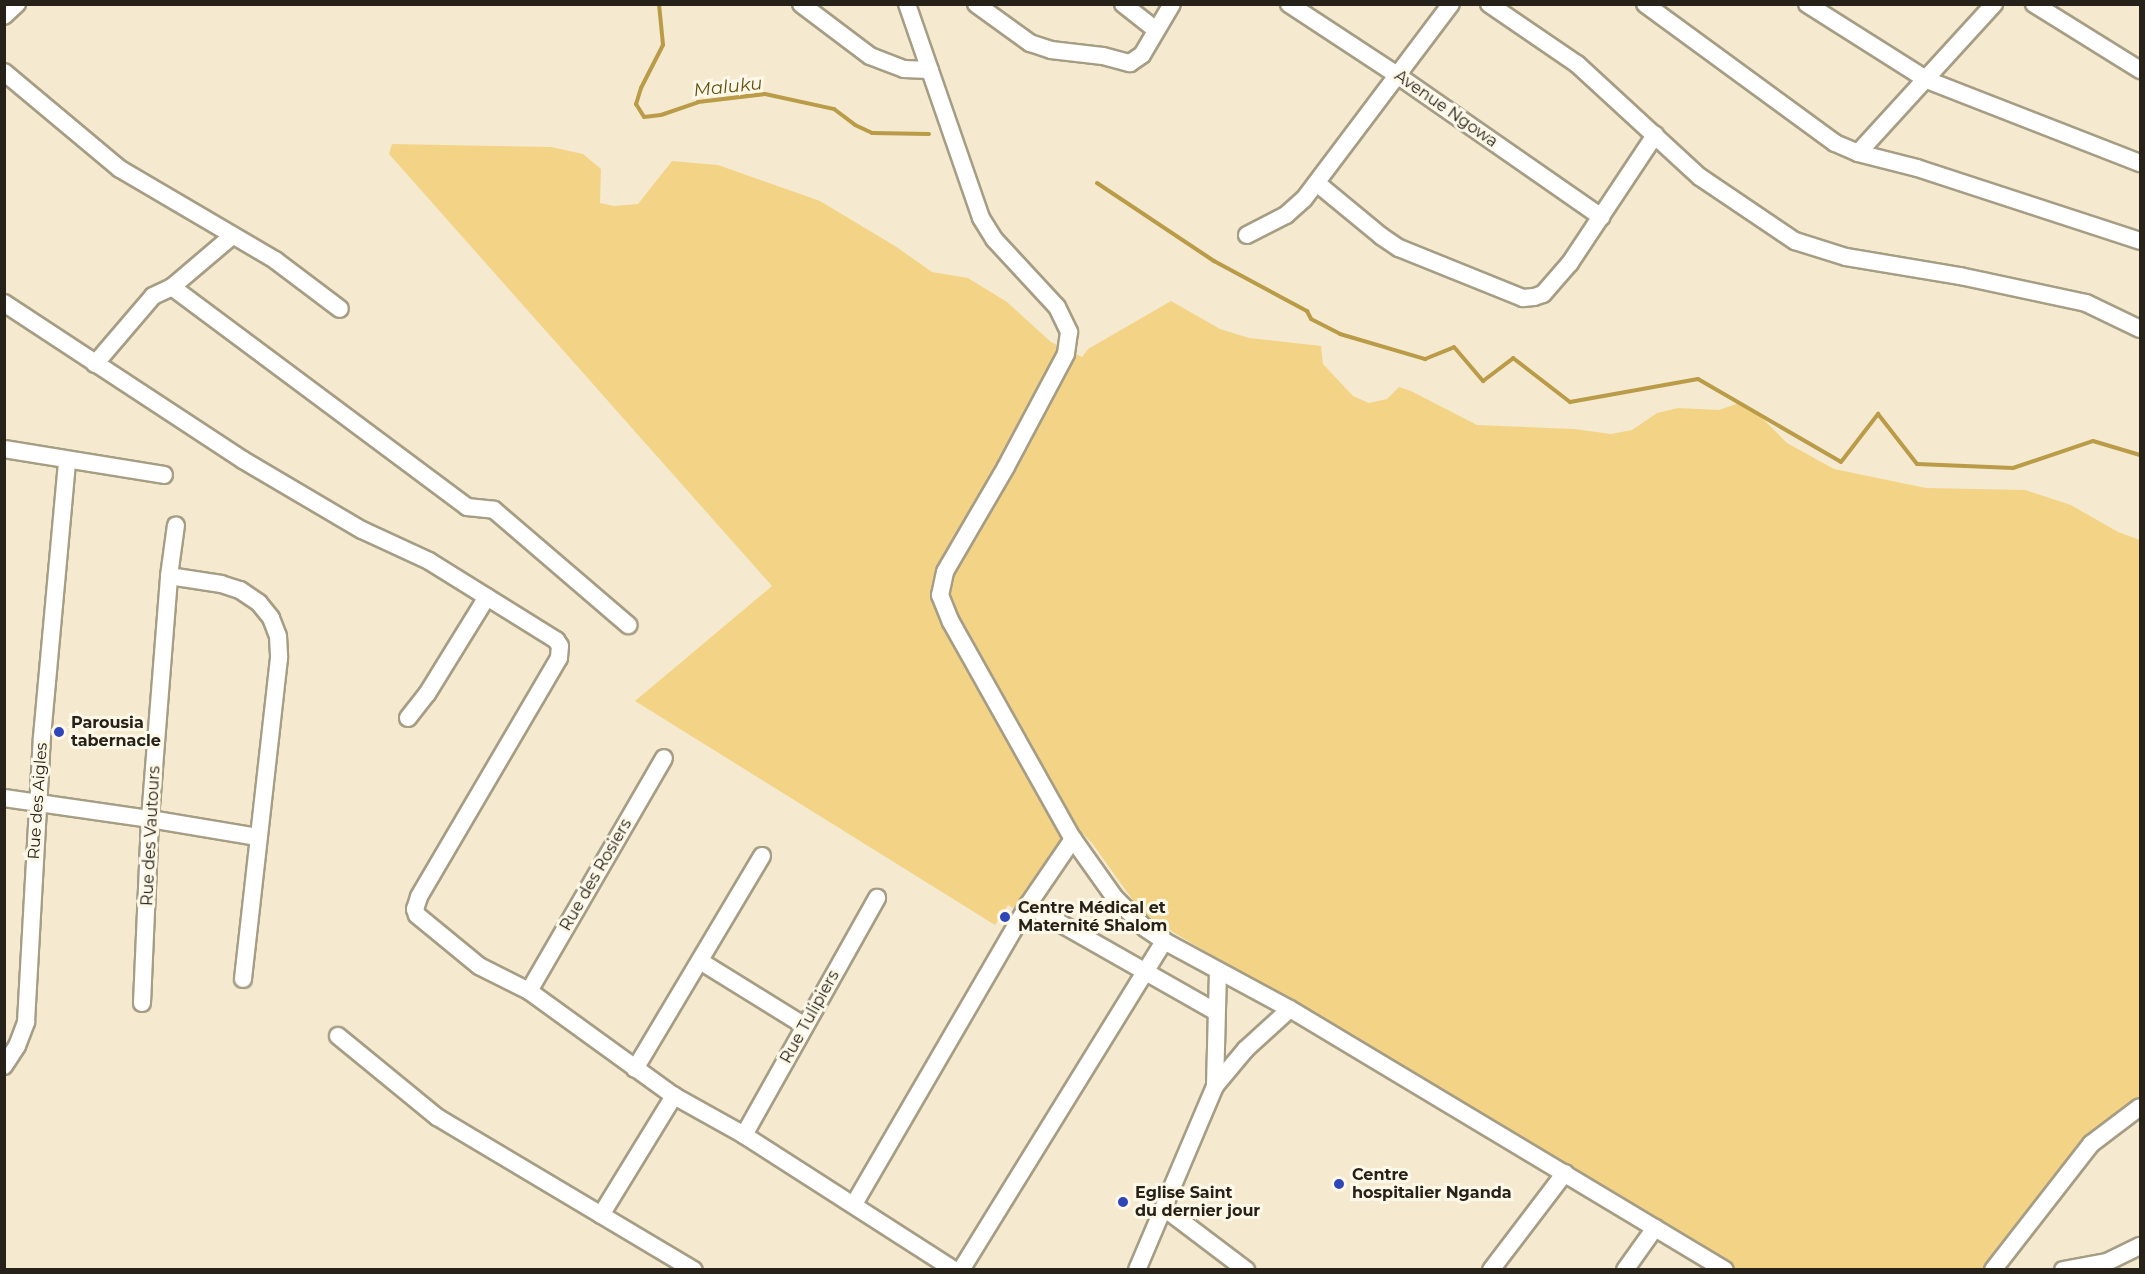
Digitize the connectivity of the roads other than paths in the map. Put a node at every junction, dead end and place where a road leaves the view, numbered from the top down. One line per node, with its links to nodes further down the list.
1 (17, 4): 14 (street)
2 (801, 4): 16 (street)
3 (907, 4): 16 (street)
4 (976, 4): 15 (street)
5 (1123, 4): 15 (street)
6 (1172, 4): 15 (street)
7 (1289, 4): 19 (street, Avenue Ngowa)
8 (1451, 4): 19 (street)
9 (1489, 4): 21 (street)
10 (1645, 4): 22 (street)
11 (1807, 4): 20 (street)
12 (1994, 4): 20 (street)
13 (2034, 4): 17 (street)
14 (4, 16)
15 (1156, 30)
16 (930, 70): 47 (street)
17 (2140, 70)
18 (4, 72): 27 (street)
19 (1397, 75): 24 (street); 25 (street, Avenue Ngowa)
20 (1927, 80): 22 (street); 23 (street)
21 (1655, 135): 25 (street); 32 (street)
22 (1858, 153): 28 (street)
23 (2140, 163)
24 (1317, 184): 25 (street); 26 (street)
25 (1601, 217)
26 (1247, 235)
27 (231, 237): 29 (street); 31 (street)
28 (2140, 241)
29 (172, 287): 33 (street); 40 (street)
30 (4, 303): 33 (street)
31 (340, 309)
32 (2140, 329)
33 (95, 364): 39 (street)
34 (4, 450): 35 (street)
35 (67, 460): 36 (street); 44 (street, Rue des Aigles)
36 (164, 475)
37 (176, 525): 38 (street, Rue des Vautours)
38 (169, 576): 45 (street, Rue des Vautours); 46 (street)
39 (487, 597): 41 (street); 56 (street)
40 (628, 625)
41 (408, 718)
42 (664, 758): 56 (street, Rue des Rosiers)
43 (4, 798): 44 (street)
44 (38, 803): 45 (street); 62 (street, Rue des Aigles)
45 (150, 819): 46 (street); 57 (street, Rue des Vautours)
46 (258, 837): 55 (street)
47 (1073, 839): 50 (street); 51 (street)
48 (762, 856): 52 (street)
49 (877, 898): 60 (street, Rue Tulipiers)
50 (1028, 905): 54 (street); 69 (street)
51 (1164, 941): 53 (street); 54 (street)
52 (700, 961): 60 (street); 63 (street)
53 (1218, 971): 58 (street); 59 (street)
54 (1147, 972): 59 (street); 76 (street)
55 (243, 979)
56 (528, 991): 63 (street)
57 (142, 1003)
58 (1290, 1009): 64 (street); 68 (street)
59 (1216, 1012): 64 (street)
60 (805, 1026): 67 (street, Rue Tulipiers)
61 (338, 1036): 71 (street)
62 (4, 1066)
63 (635, 1069): 65 (street)
64 (1215, 1086): 70 (street)
65 (674, 1096): 67 (street); 71 (street)
66 (2140, 1107): 82 (street)
67 (744, 1135): 69 (street)
68 (1564, 1173): 72 (street); 79 (street)
69 (855, 1204): 75 (street)
70 (1164, 1208): 77 (street); 78 (street)
71 (601, 1215): 74 (street)
72 (1655, 1228): 80 (street); 81 (street)
73 (2140, 1246): 83 (street)
74 (694, 1269)
75 (954, 1269)
76 (961, 1269)
77 (1137, 1269)
78 (1246, 1269)
79 (1491, 1269)
80 (1625, 1269)
81 (1725, 1269)
82 (1993, 1269)
83 (2063, 1269)

